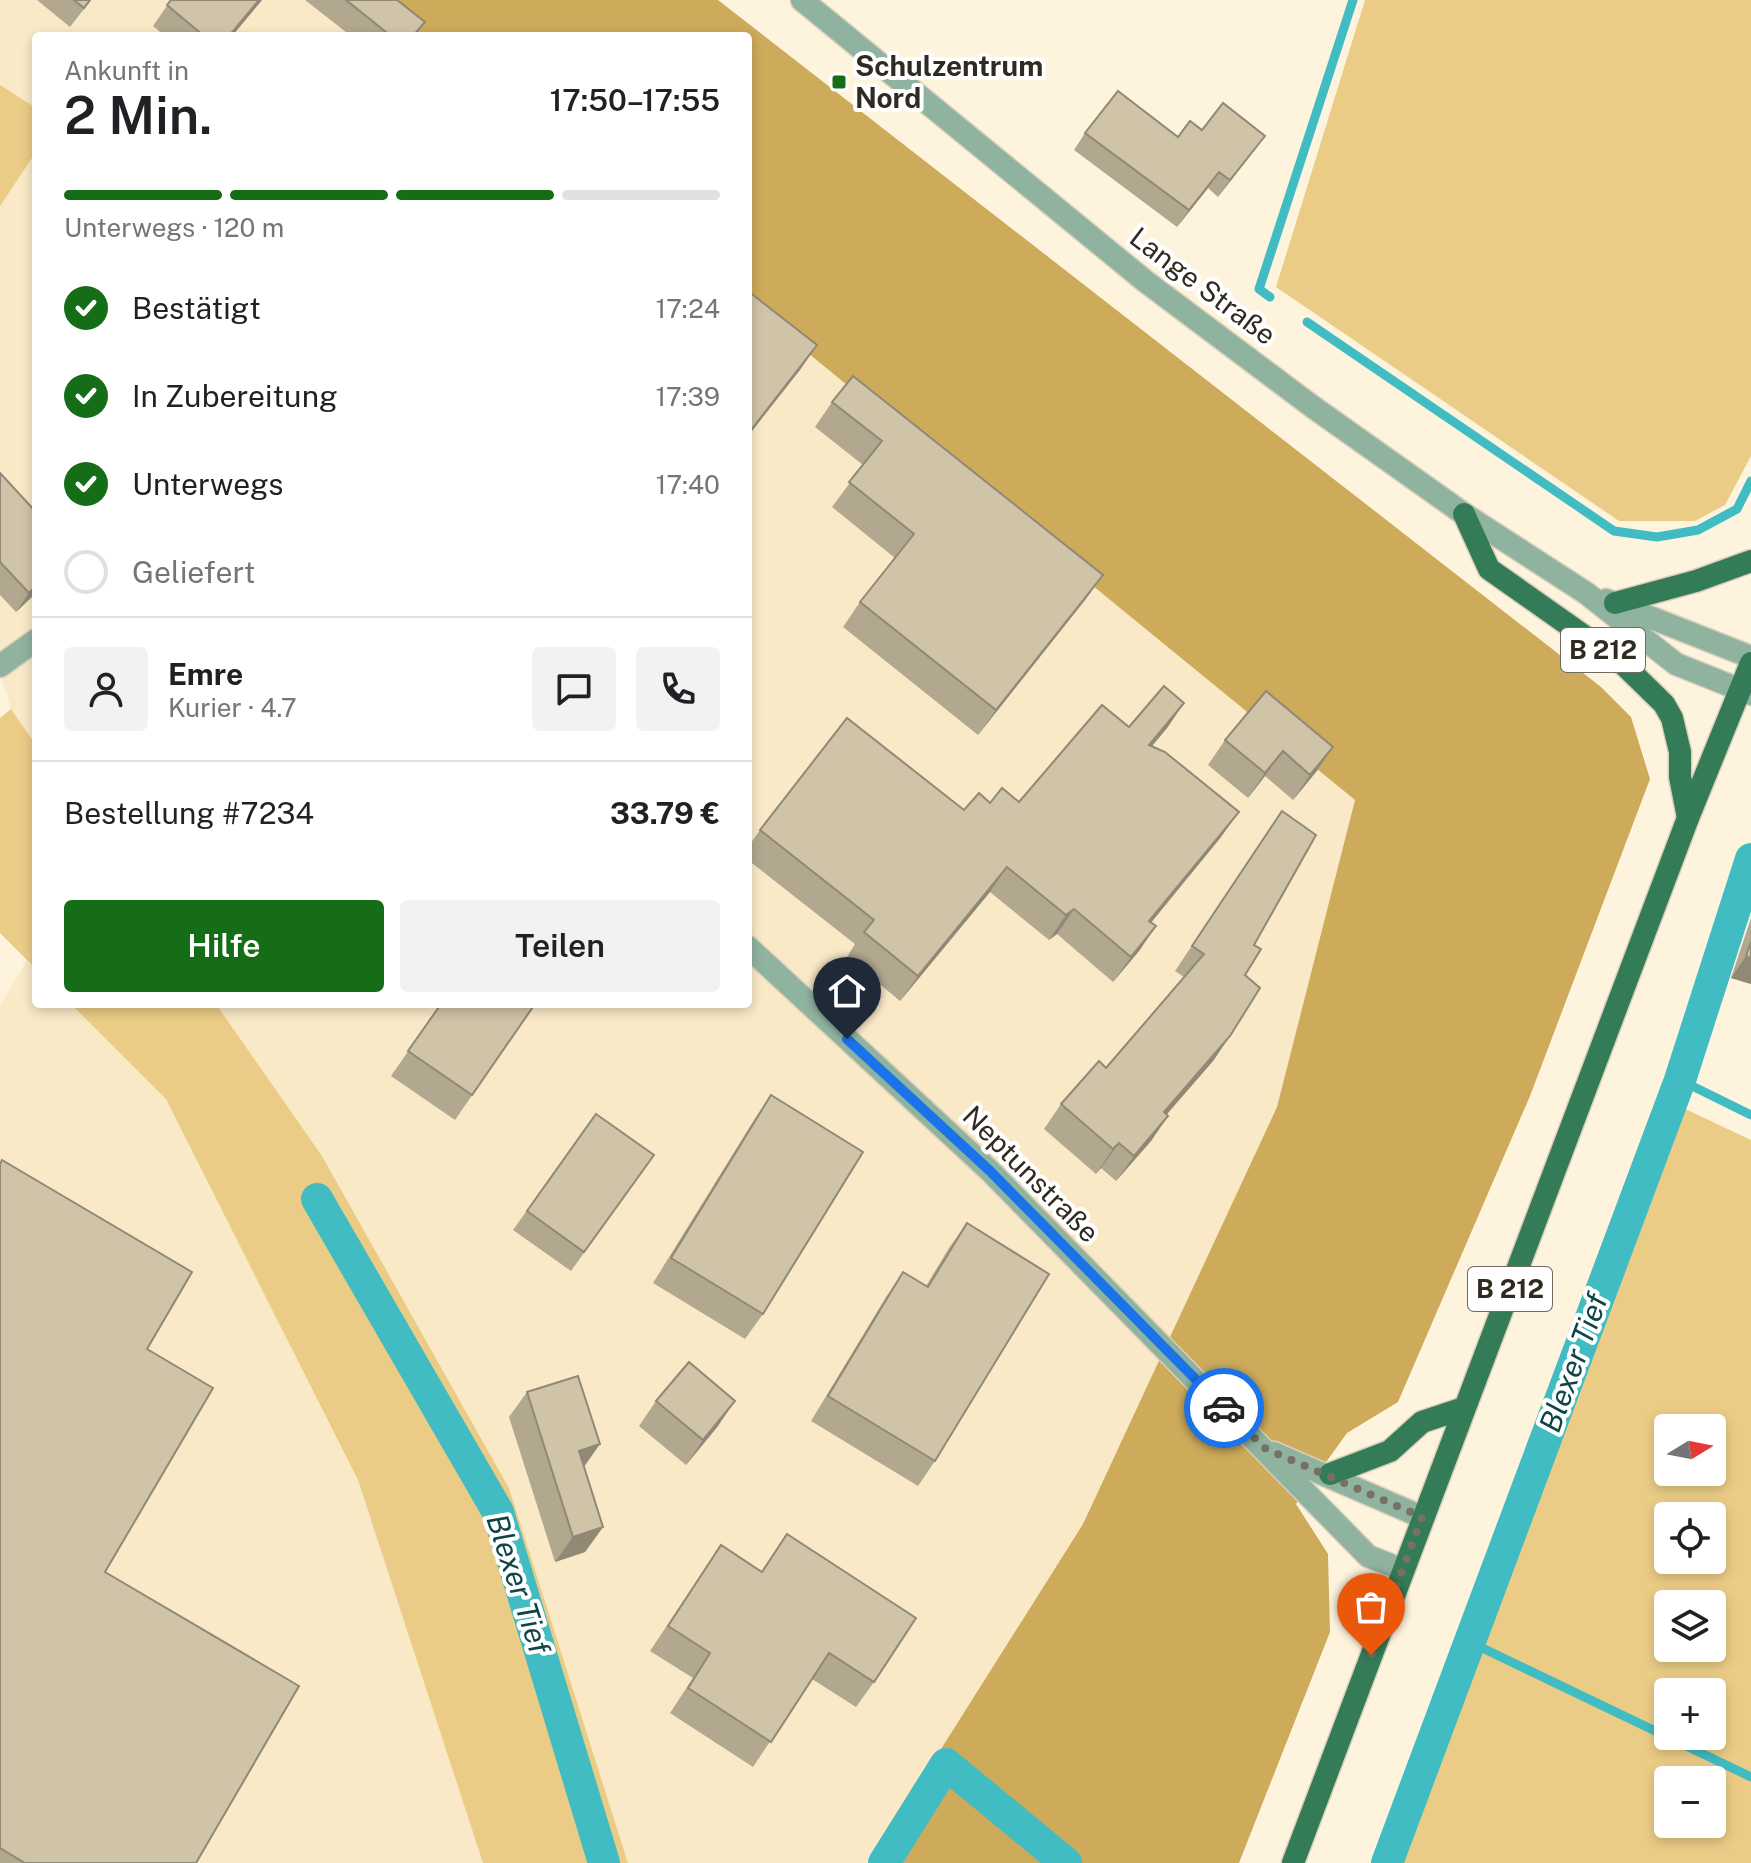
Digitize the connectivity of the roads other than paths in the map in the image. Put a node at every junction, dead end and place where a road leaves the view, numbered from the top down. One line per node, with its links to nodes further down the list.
1 (802, 0): 2 (street, Lange Straße)
2 (1464, 514): 4 (street, Lange Straße); 11 (main road, B 212)
3 (1751, 561): 5 (main road, B 212)
4 (1586, 593): 5 (street, Lange Straße); 10 (street, Lange Straße)
5 (1615, 603): 7 (street, Lange Straße)
6 (32, 643): 9 (street)
7 (1751, 657)
8 (1751, 663): 10 (main road, B 212)
9 (0, 666)
10 (1745, 693): 11 (main road, B 212)
11 (1688, 818): 13 (main road, B 212)
12 (752, 951): 14 (street, Neptunstraße)
13 (1464, 1408): 15 (main road); 16 (main road, B 212)
14 (1266, 1449): 15 (street, Neptunstraße); 17 (street, Neptunstraße)
15 (1330, 1474): 16 (street, Neptunstraße)
16 (1422, 1517): 17 (main road, B 212)
17 (1403, 1570): 18 (main road, B 212)
18 (1293, 1863)

